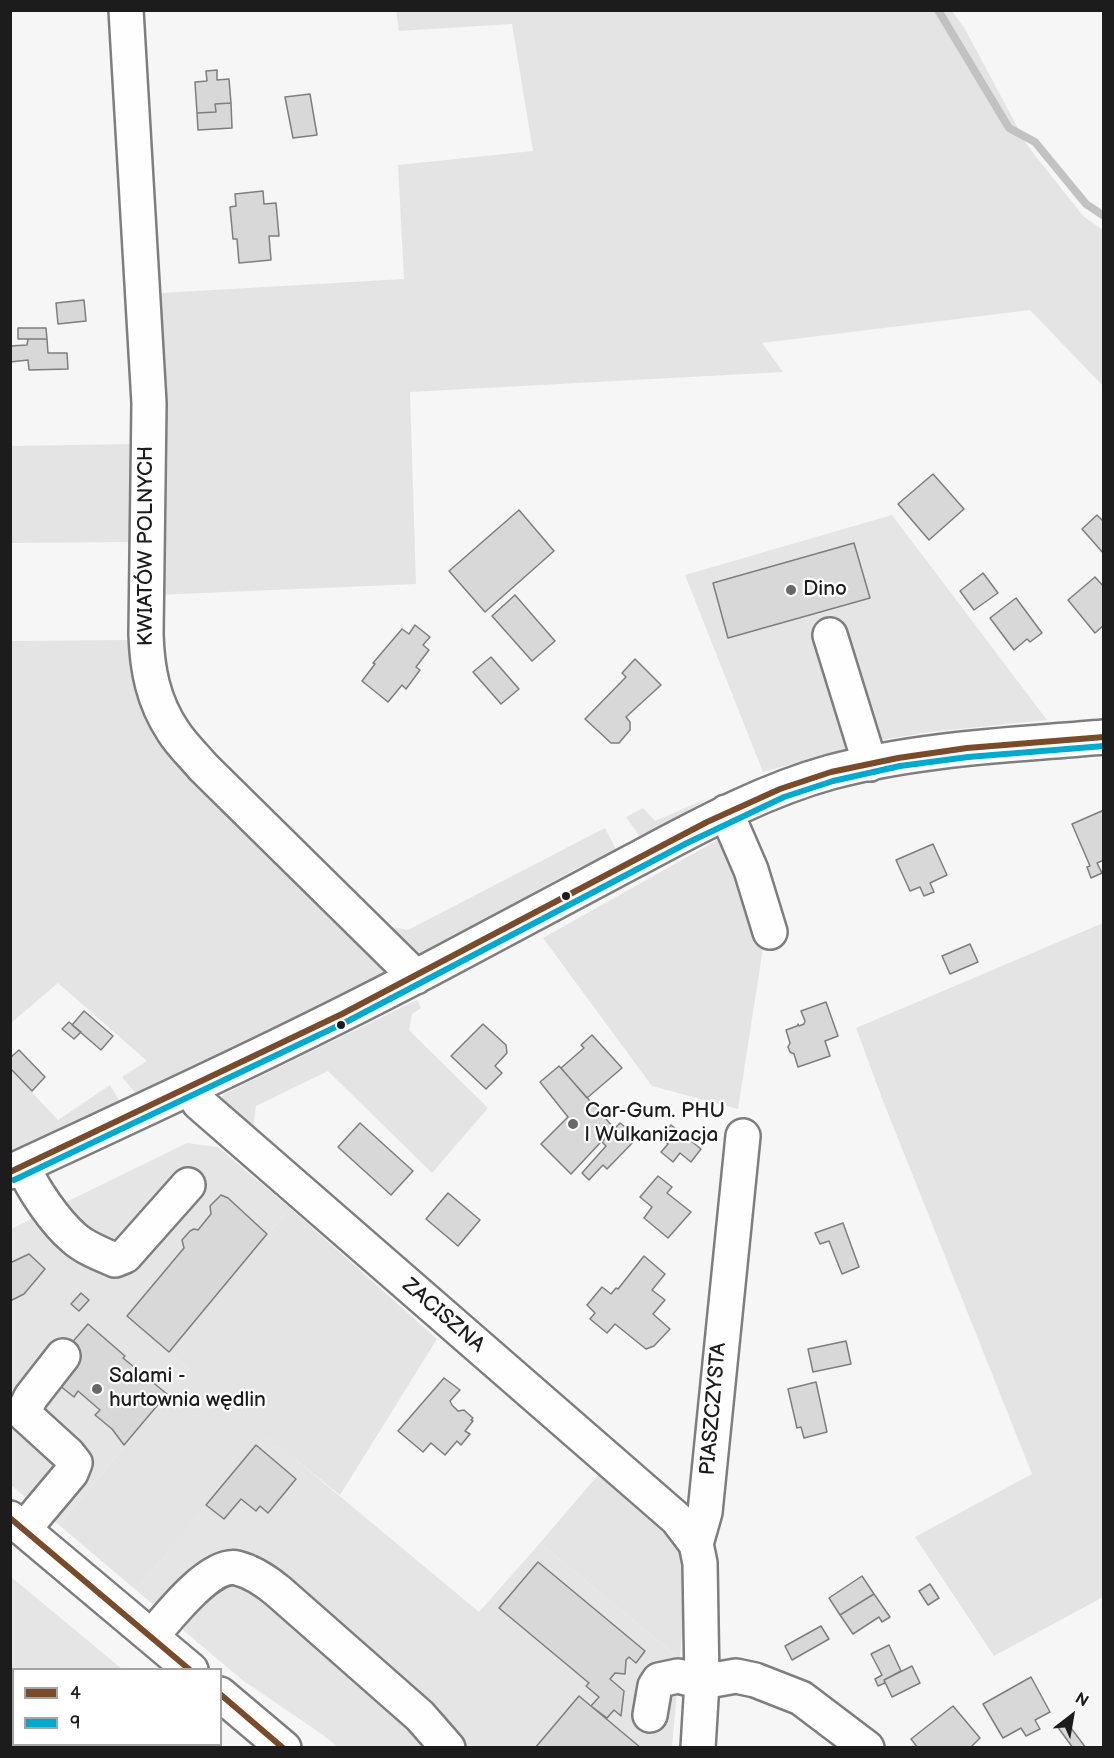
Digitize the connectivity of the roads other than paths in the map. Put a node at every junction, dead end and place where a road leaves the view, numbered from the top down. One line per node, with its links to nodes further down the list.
1 (126, 10): 7 (street, KWIATÓW POLNYCH)
2 (830, 636): 4 (street)
3 (1104, 737): 4 (street)
4 (870, 764): 5 (street)
5 (726, 812): 6 (street); 7 (street)
6 (770, 932)
7 (416, 977): 8 (street)
8 (191, 1088): 10 (street); 14 (street, ZACISZNA)
9 (743, 1136): 14 (street, PIASZCZYSTA)
10 (16, 1169): 11 (street)
11 (188, 1185)
12 (63, 1356): 13 (street)
13 (17, 1523): 15 (street)
14 (696, 1544): 17 (street, PIASZCZYSTA)
15 (152, 1636): 16 (street); 21 (street)
16 (189, 1668)
17 (702, 1682): 19 (street); 22 (street, PIASZCZYSTA); 23 (street)
18 (222, 1696): 20 (street)
19 (650, 1715)
20 (284, 1748)
21 (448, 1748)
22 (698, 1748)
23 (867, 1748)

